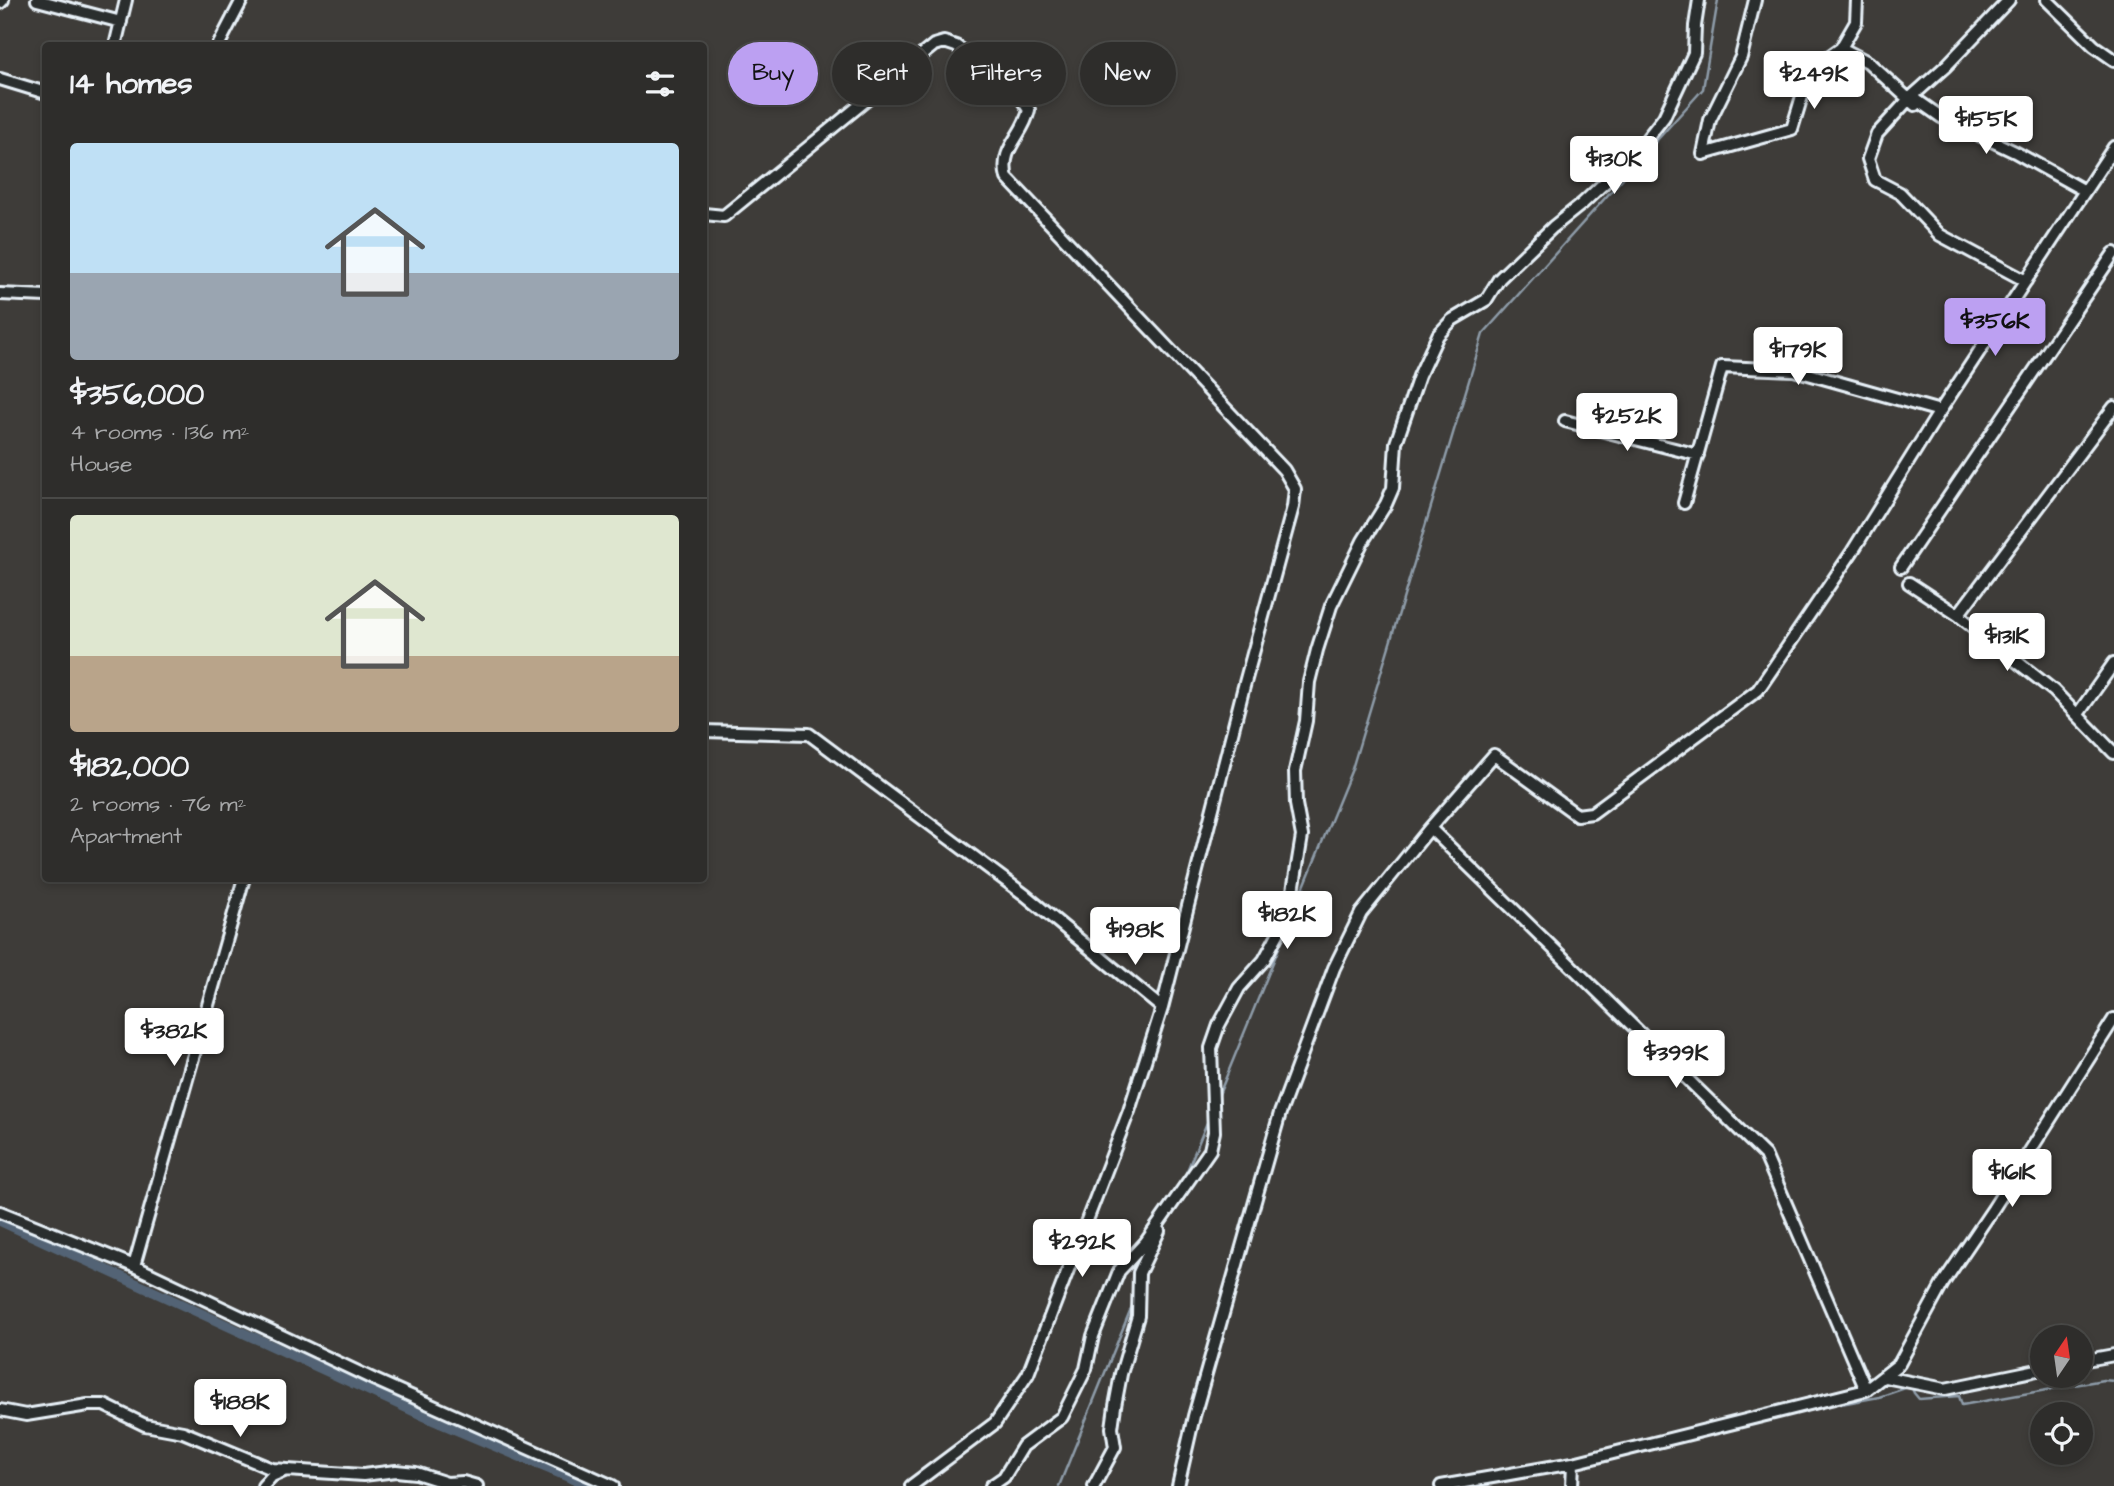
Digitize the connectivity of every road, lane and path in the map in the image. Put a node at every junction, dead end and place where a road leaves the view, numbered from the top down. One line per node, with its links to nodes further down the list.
1 (37, 0): 9 (street)
2 (126, 0): 9 (street)
3 (242, 0): 11 (street)
4 (1699, 0): 41 (street)
5 (1755, 0): 12 (street)
6 (1857, 0): 12 (street)
7 (2009, 0): 16 (street)
8 (2047, 0): 13 (street)
9 (121, 22): 10 (street)
10 (116, 42)
11 (220, 42)
12 (1841, 48): 16 (street)
13 (2114, 60)
14 (1, 79): 15 (street)
15 (42, 92)
16 (1909, 99): 18 (street); 21 (street)
17 (2114, 148): 18 (street)
18 (2085, 191): 21 (street)
19 (707, 214): 38 (street)
20 (2114, 253): 29 (street)
21 (2026, 281): 25 (street)
22 (0, 294): 23 (street)
23 (42, 296)
24 (2114, 407): 31 (street)
25 (1940, 411): 27 (street); 36 (street)
26 (1565, 421): 27 (street)
27 (1698, 455): 28 (street)
28 (1684, 503)
29 (1901, 567)
30 (1909, 583): 31 (street)
31 (1958, 615): 33 (street)
32 (2114, 663): 33 (street)
33 (2078, 713): 35 (street)
34 (707, 731): 38 (street)
35 (2114, 753)
36 (1430, 828): 47 (street); 59 (street)
37 (243, 882): 42 (street)
38 (1162, 1008): 56 (street)
39 (2114, 1019): 46 (street)
40 (0, 1212): 42 (street)
41 (1164, 1215): 57 (street); 58 (street)
42 (134, 1266): 55 (street)
43 (2114, 1355): 44 (street)
44 (2093, 1359)
45 (2030, 1371): 46 (street)
46 (1885, 1377): 47 (street)
47 (1866, 1390): 51 (street)
48 (0, 1410): 49 (street)
49 (14, 1414): 50 (street); 52 (street)
50 (0, 1417)
51 (1573, 1463): 60 (street); 61 (street)
52 (284, 1471): 53 (street); 54 (street)
53 (263, 1486)
54 (477, 1486)
55 (612, 1486)
56 (911, 1486)
57 (991, 1486)
58 (1094, 1486)
59 (1178, 1486)
60 (1441, 1486)
61 (1572, 1486)

